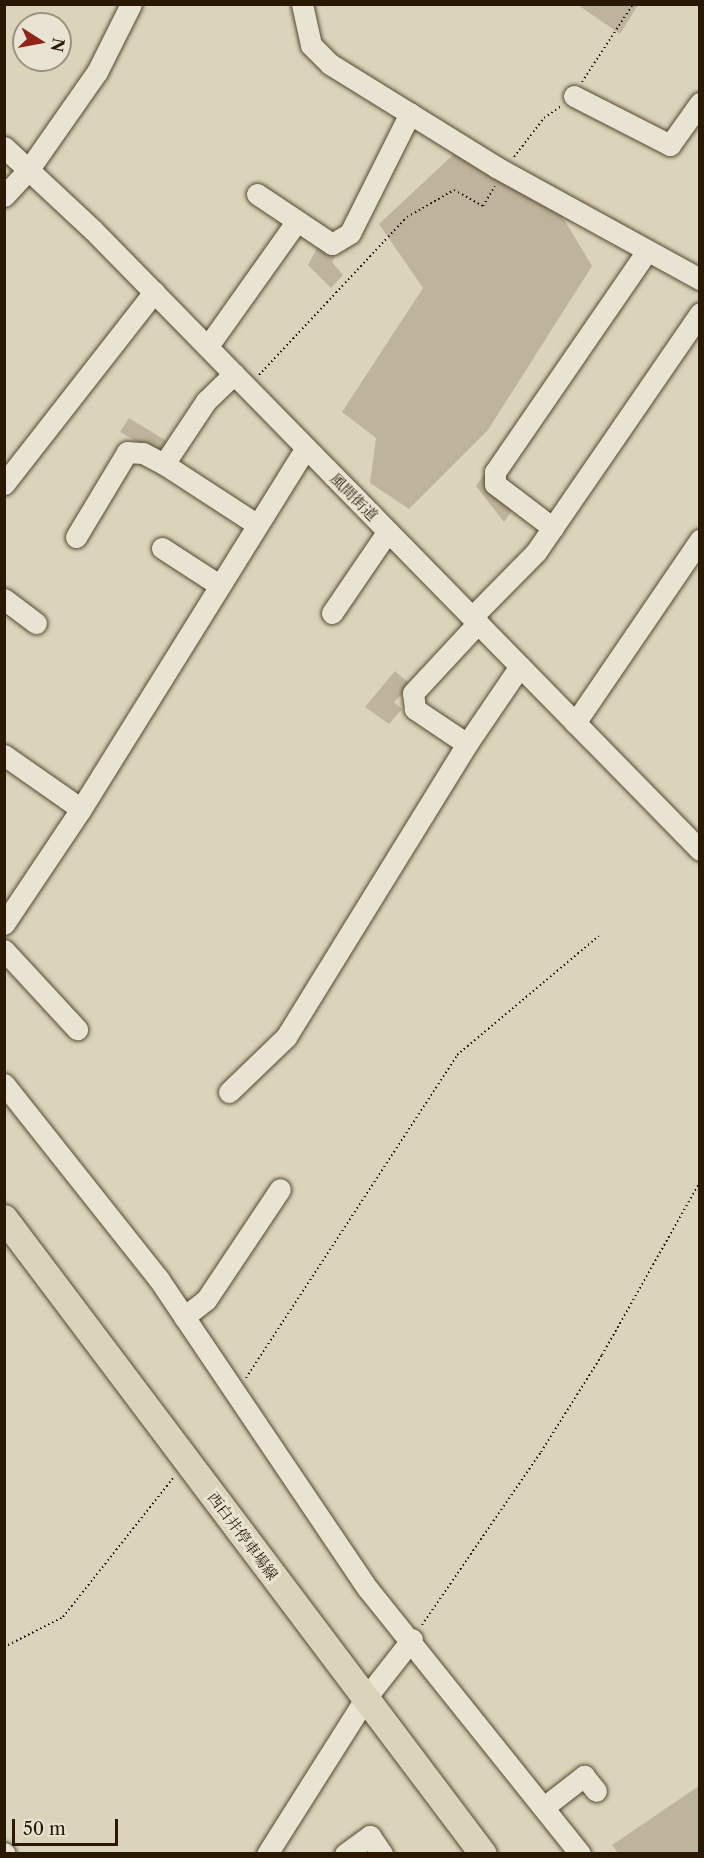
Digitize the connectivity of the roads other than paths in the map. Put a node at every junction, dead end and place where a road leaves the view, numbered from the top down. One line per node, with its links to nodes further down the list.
1 (302, 4): 5 (street)
2 (129, 5): 8 (street)
3 (574, 96): 6 (street)
4 (699, 103): 6 (street)
5 (410, 113): 11 (street); 12 (street)
6 (693, 127)
7 (4, 147): 8 (street, 風間街道)
8 (29, 169): 10 (street); 14 (street, 風間街道)
9 (257, 194): 11 (street)
10 (4, 196)
11 (296, 222): 16 (street)
12 (646, 252): 13 (street); 22 (street)
13 (699, 279)
14 (154, 292): 16 (street, 風間街道); 20 (street)
15 (699, 313): 22 (street)
16 (208, 346): 17 (street, 風間街道)
17 (240, 381): 18 (street, 風間街道); 19 (street)
18 (306, 448): 21 (street); 23 (street, 風間街道)
19 (164, 464): 21 (street); 24 (street)
20 (4, 484)
21 (256, 524): 27 (street)
22 (553, 528): 30 (street)
23 (388, 531): 29 (street); 30 (street, 風間街道)
24 (76, 537)
25 (699, 540): 33 (street)
26 (162, 548): 27 (street)
27 (219, 585): 36 (street)
28 (4, 599): 31 (street)
29 (332, 613)
30 (475, 620): 32 (street, 風間街道); 34 (street)
31 (36, 623)
32 (520, 666): 33 (street, 風間街道); 34 (street)
33 (575, 723): 37 (street, 風間街道)
34 (467, 744): 42 (street)
35 (4, 755): 36 (street)
36 (81, 809): 38 (street)
37 (699, 850)
38 (4, 924)
39 (4, 950): 40 (street)
40 (76, 1029)
41 (4, 1084): 46 (street)
42 (230, 1092)
43 (280, 1189): 46 (street)
44 (4, 1218): 48 (main road, 西白井停車場線)
45 (4, 1243): 48 (main road, 西白井停車場線)
46 (184, 1317): 47 (street)
47 (412, 1639): 48 (street); 50 (street)
48 (360, 1707): 51 (street); 54 (main road, 西白井停車場線); 55 (main road, 西白井停車場線)
49 (596, 1791): 50 (street)
50 (544, 1807): 56 (street)
51 (267, 1854)
52 (345, 1854): 53 (street)
53 (382, 1854)
54 (463, 1854)
55 (483, 1854)
56 (580, 1854)

